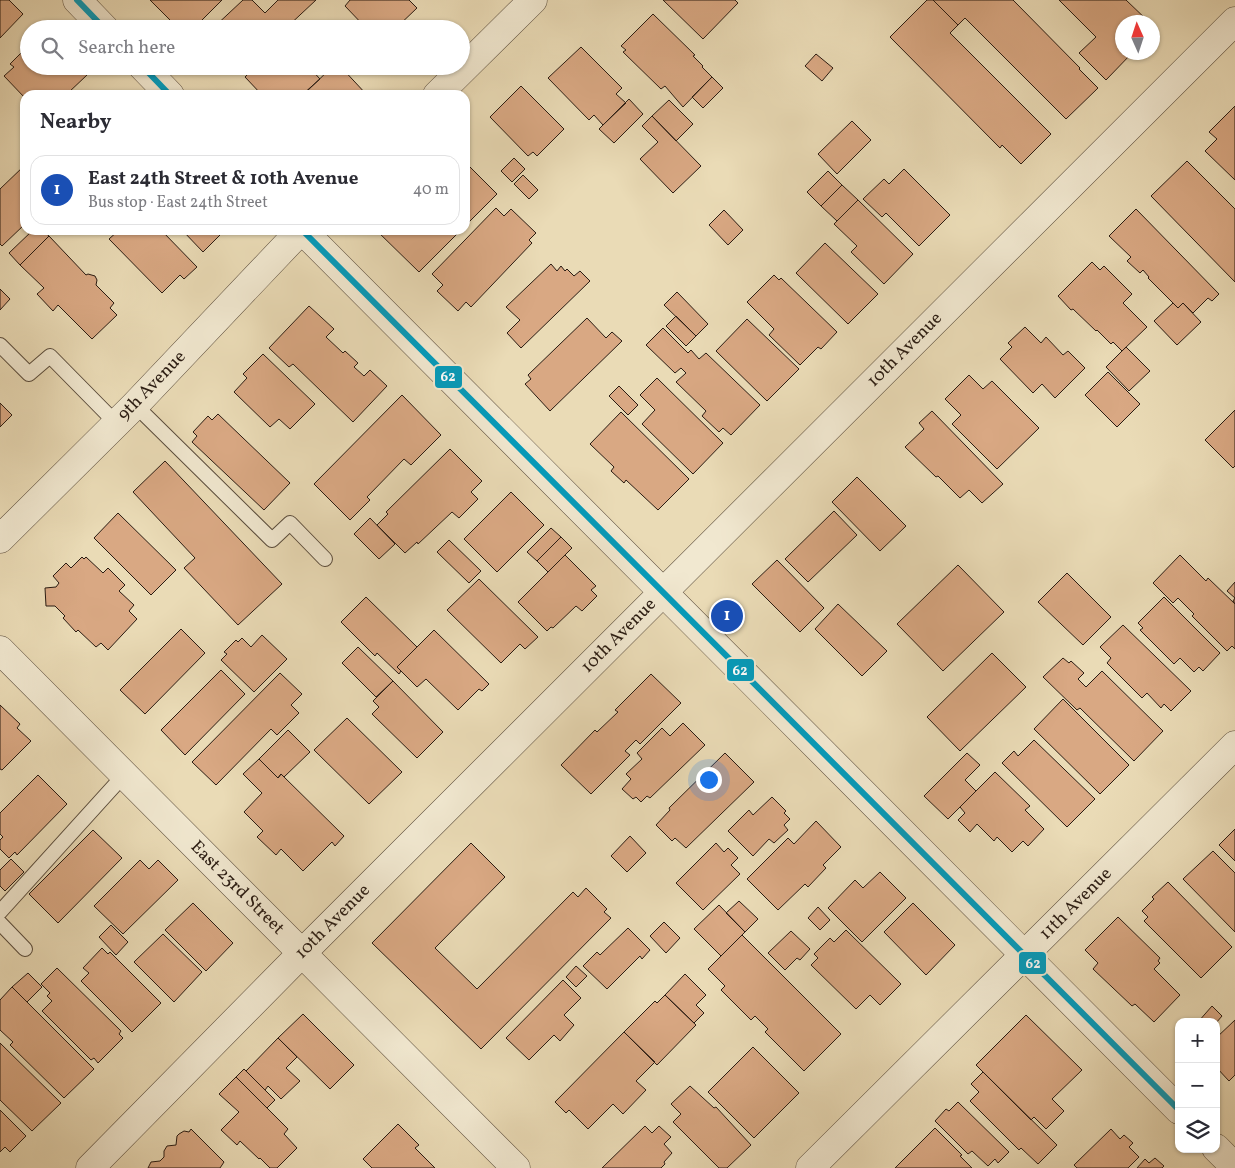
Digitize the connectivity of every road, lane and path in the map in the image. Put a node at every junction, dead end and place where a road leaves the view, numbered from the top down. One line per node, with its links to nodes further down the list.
1 (77, 0): 3 (street)
2 (533, 0): 5 (street)
3 (96, 20)
4 (1235, 21): 16 (street, 10th Avenue)
5 (470, 62)
6 (151, 75): 8 (street)
7 (457, 75): 9 (street)
8 (165, 90)
9 (442, 90)
10 (297, 235): 13 (street, 9th Avenue)
11 (307, 235): 16 (street)
12 (0, 345): 13 (lane)
13 (126, 414): 14 (street, 9th Avenue); 15 (lane)
14 (0, 539)
15 (325, 559)
16 (662, 593): 23 (street, 10th Avenue); 24 (street)
17 (0, 650): 19 (street, East 23rd Street)
18 (1235, 745): 24 (street, 11th Avenue)
19 (124, 775): 20 (lane); 23 (street, East 23rd Street)
20 (0, 912)
21 (0, 923): 22 (lane)
22 (25, 950)
23 (302, 952): 28 (street, 10th Avenue); 29 (street, East 23rd Street)
24 (1025, 954): 25 (street); 30 (street, 11th Avenue)
25 (1177, 1108)
26 (1220, 1152): 27 (street)
27 (1235, 1167)
28 (90, 1168)
29 (516, 1168)
30 (810, 1168)

